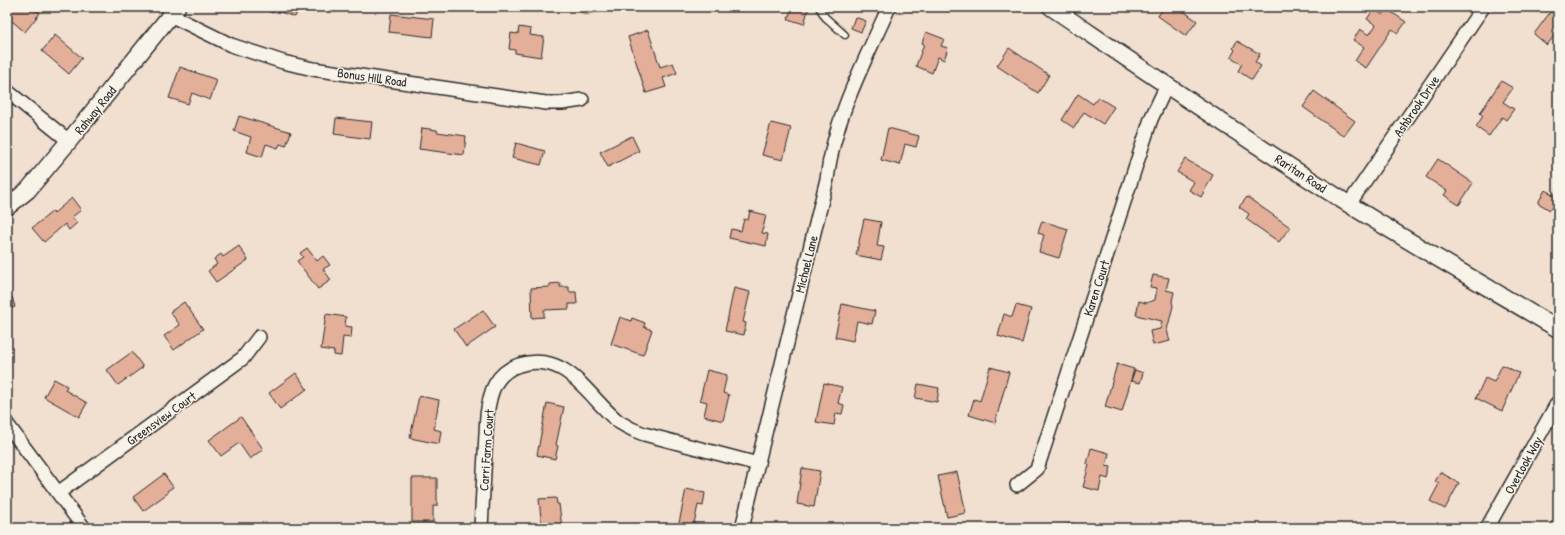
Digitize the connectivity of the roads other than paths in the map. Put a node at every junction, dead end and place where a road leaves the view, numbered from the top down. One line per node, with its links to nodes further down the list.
1 (820, 7): 6 (lane)
2 (889, 7): 17 (street, Michael Lane)
3 (1051, 7): 7 (street, Raritan Road)
4 (1483, 7): 11 (street, Ashbrook Drive)
5 (174, 11): 9 (street, Bonus Hill Road); 10 (street, Rahway Road)
6 (845, 35)
7 (1167, 85): 11 (street, Raritan Road); 18 (street, Karen Court)
8 (7, 91): 10 (street)
9 (582, 100)
10 (69, 141): 12 (street, Rahway Road)
11 (1349, 204): 13 (street, Raritan Road)
12 (7, 207)
13 (1558, 328)
14 (259, 337): 19 (street, Greensview Court)
15 (1558, 402): 23 (street, Overlook Way)
16 (7, 424): 19 (street)
17 (758, 464): 21 (street, Carri Farm Court); 22 (street, Michael Lane)
18 (1017, 485)
19 (58, 493): 20 (street)
20 (84, 528)
21 (481, 528)
22 (742, 528)
23 (1487, 528)

